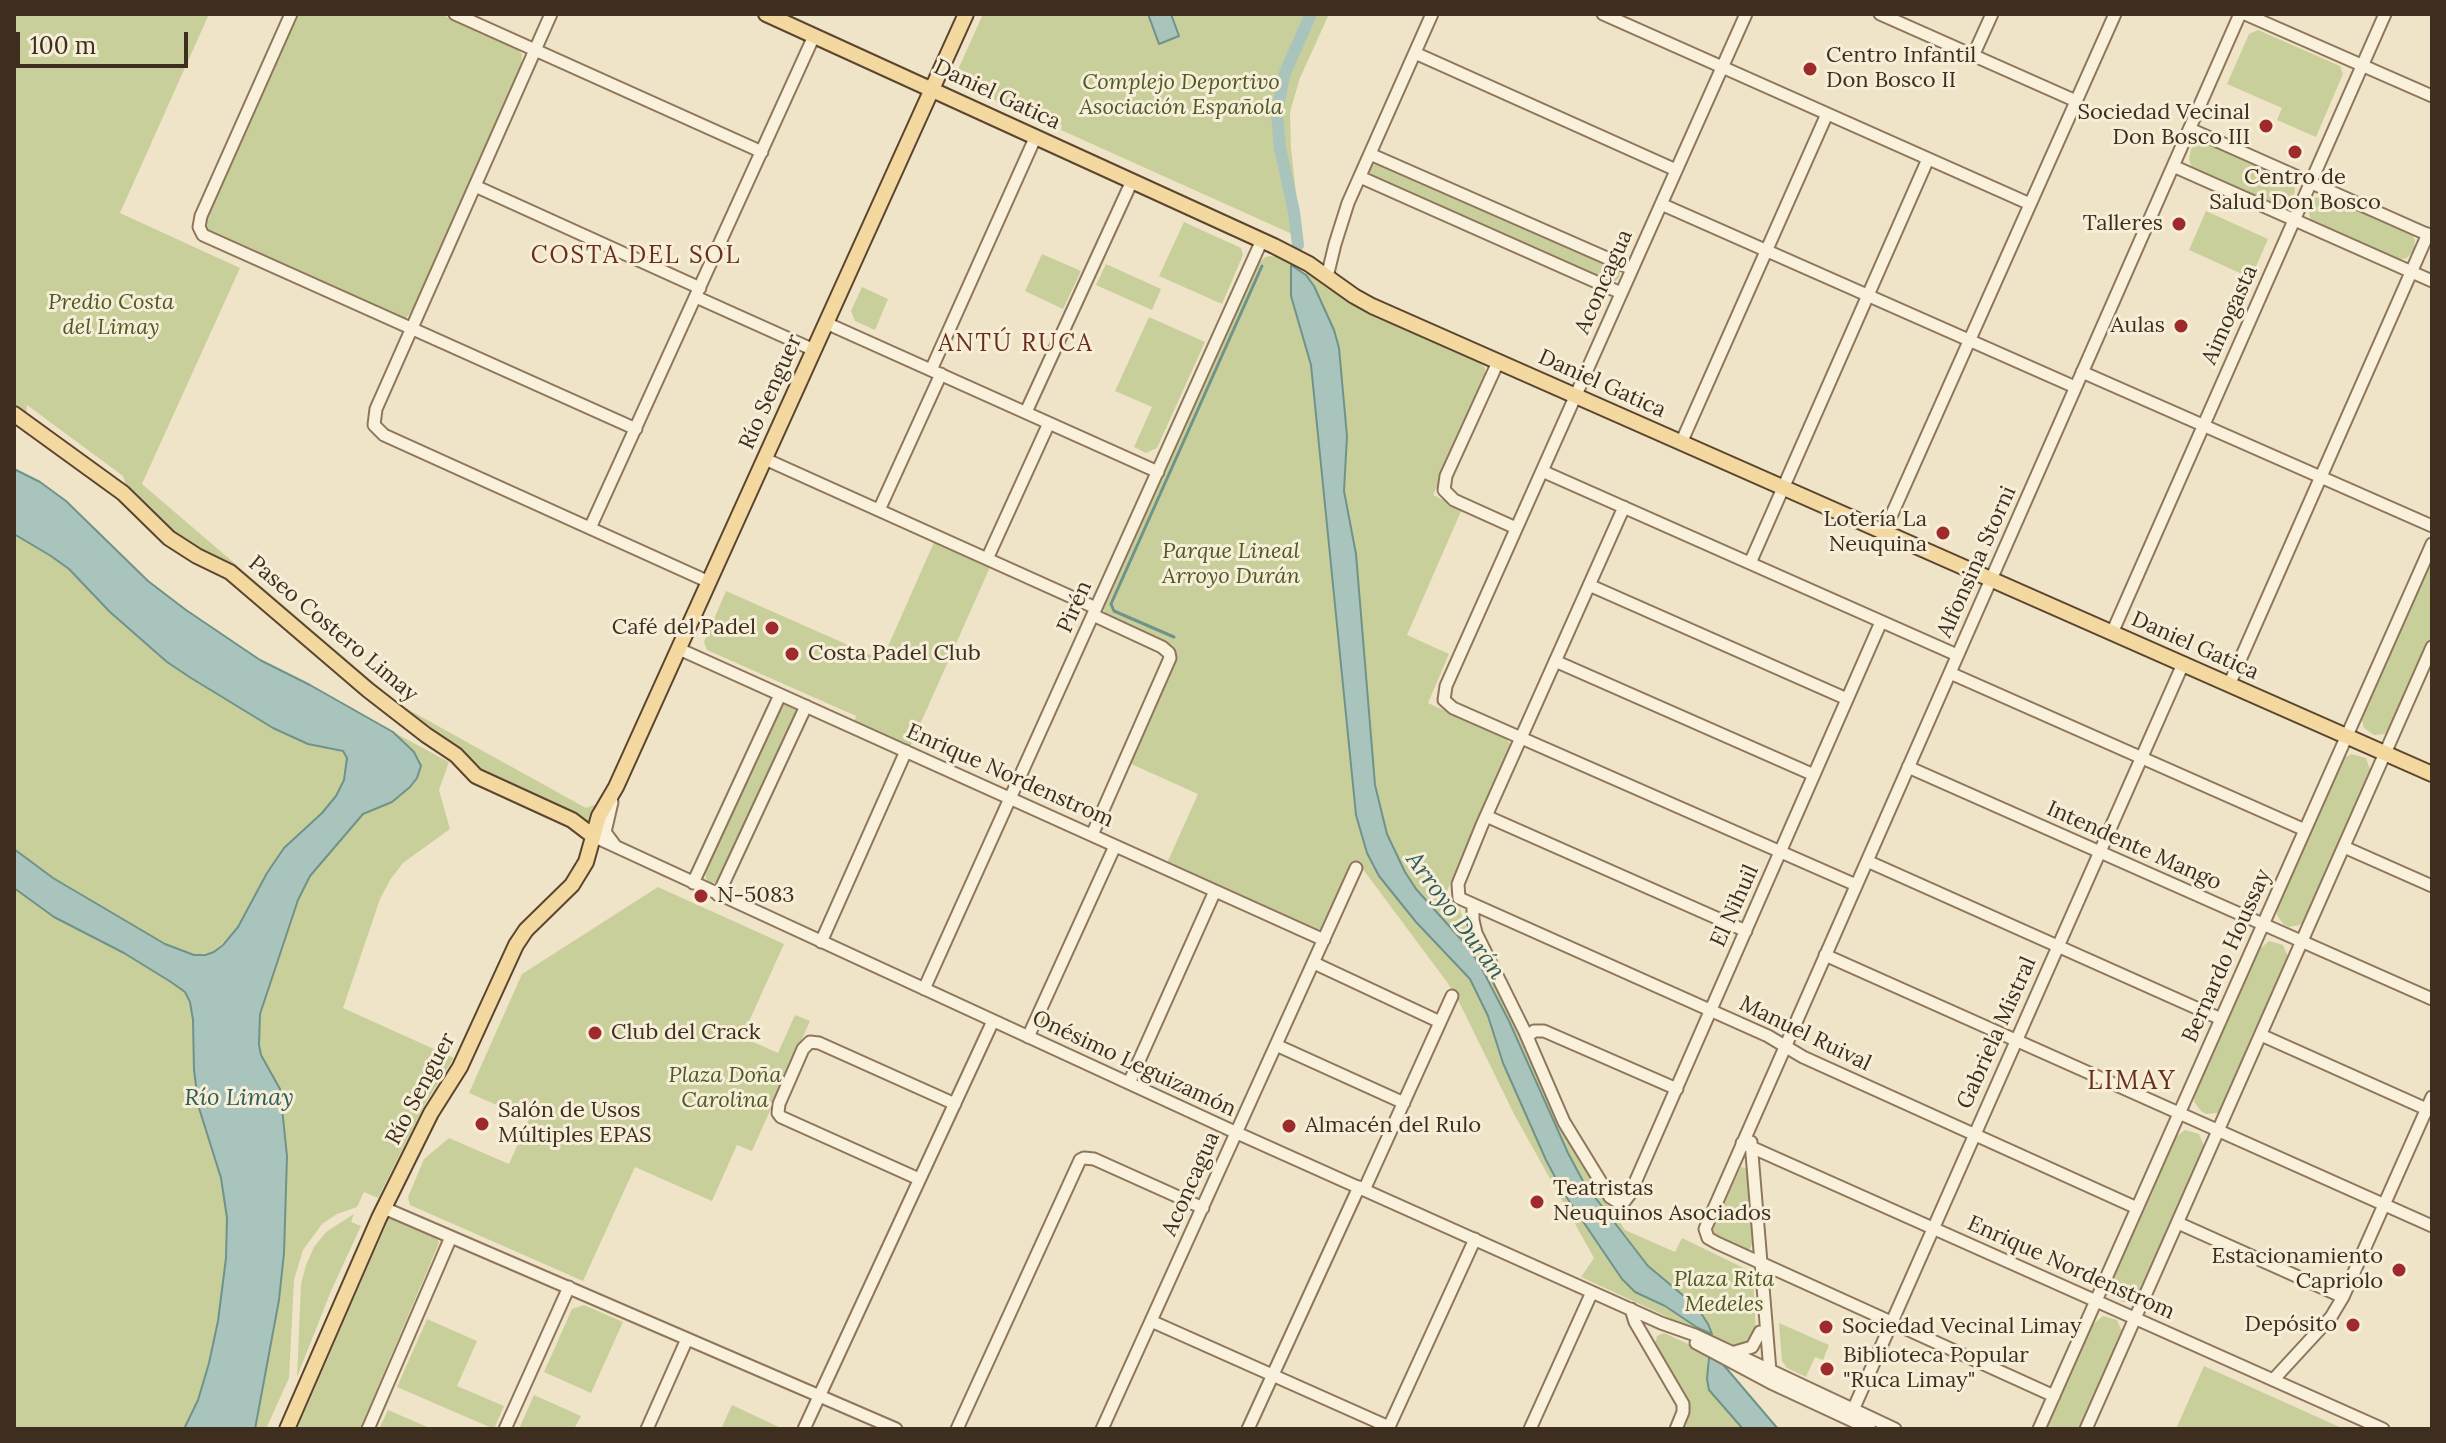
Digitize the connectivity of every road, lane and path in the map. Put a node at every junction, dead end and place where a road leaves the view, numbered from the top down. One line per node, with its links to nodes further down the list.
1 (291, 14): 49 (street)
2 (455, 14): 15 (street)
3 (551, 14): 15 (street)
4 (766, 14): 14 (main road, Daniel Gatica)
5 (966, 14): 20 (main road, Río Senguer)
6 (1432, 14): 16 (street)
7 (1603, 14): 19 (street)
8 (1746, 14): 19 (street, Aconcagua)
9 (1880, 14): 17 (street)
10 (1992, 14): 17 (street)
11 (2115, 14): 22 (street)
12 (2243, 14): 18 (street); 24 (street, Alfonsina Storni)
13 (2385, 14): 18 (street, Aimogasta)
14 (814, 36): 20 (main road, Daniel Gatica); 26 (street)
15 (535, 50): 26 (street); 34 (street)
16 (1415, 53): 27 (street); 30 (street)
17 (1973, 56): 22 (street)
18 (2363, 65): 21 (street); 33 (street, Aimogasta)
19 (1722, 67): 23 (street); 30 (street, Aconcagua)
20 (932, 89): 25 (main road, Daniel Gatica); 48 (main road, Río Senguer)
21 (2432, 96)
22 (2076, 101): 36 (street)
23 (1827, 114): 28 (street); 40 (street)
24 (2190, 129): 29 (street, Alfonsina Storni); 33 (street)
25 (1036, 136): 32 (main road, Daniel Gatica); 53 (street)
26 (762, 152): 45 (street)
27 (1370, 154): 31 (street); 41 (street)
28 (1928, 159): 36 (street); 47 (street)
29 (2173, 166): 37 (street); 54 (street, Alfonsina Storni)
30 (1676, 170): 35 (street, Aconcagua)
31 (1360, 177): 43 (street); 46 (street)
32 (1132, 181): 39 (main road, Daniel Gatica); 57 (street)
33 (2311, 183): 37 (street, Aimogasta); 38 (street)
34 (475, 186): 45 (street); 49 (street)
35 (1661, 204): 40 (street); 41 (street, Aconcagua)
36 (2030, 204): 50 (street)
37 (2294, 220): 42 (street); 60 (street, Aimogasta)
38 (2430, 235): 42 (street)
39 (1262, 240): 43 (main road, Daniel Gatica); 65 (street, Pirén)
40 (1766, 251): 47 (street); 62 (street)
41 (1632, 269): 46 (street, Aconcagua)
42 (2412, 272): 44 (street); 66 (street)
43 (1327, 277): 52 (main road, Daniel Gatica)
44 (2432, 281)
45 (698, 292): 51 (street); 61 (street)
46 (1621, 293): 56 (street, Aconcagua)
47 (1867, 295): 50 (street); 67 (street)
48 (826, 323): 51 (main road, Río Senguer); 53 (street)
49 (411, 329): 61 (street); 71 (street)
50 (1969, 340): 55 (street); 73 (street)
51 (814, 350): 63 (main road, Río Senguer)
52 (1498, 362): 56 (main road, Daniel Gatica); 72 (street)
53 (936, 372): 57 (street); 69 (street)
54 (2082, 372): 55 (street, Alfonsina Storni); 60 (street)
55 (2075, 387): 77 (street, Alfonsina Storni)
56 (1575, 396): 62 (main road, Daniel Gatica); 64 (street, Aconcagua)
57 (1026, 412): 59 (street)
58 (14, 414): 106 (main road, Paseo Costero Limay)
59 (1049, 423): 65 (street); 75 (street)
60 (2204, 425): 66 (street); 82 (street, Aimogasta)
61 (636, 429): 71 (street)
62 (1681, 443): 67 (main road, Daniel Gatica)
63 (765, 459): 69 (street); 78 (main road, Río Senguer)
64 (1542, 471): 68 (street); 72 (street, Aconcagua)
65 (1158, 472): 80 (street, Pirén)
66 (2321, 477): 70 (street); 89 (street)
67 (1783, 488): 73 (main road, Daniel Gatica); 76 (street)
68 (1624, 507): 76 (street); 79 (street)
69 (879, 510): 75 (street)
70 (2432, 526)
71 (590, 528): 78 (street)
72 (1516, 528): 94 (street, Aconcagua)
73 (1884, 532): 77 (main road, Daniel Gatica)
74 (2432, 544): 93 (street, Bernardo Houssay)
75 (987, 559): 80 (street)
76 (1750, 563): 81 (street)
77 (1991, 580): 82 (main road, Daniel Gatica); 85 (street, Alfonsina Storni)
78 (709, 582): 84 (main road, Río Senguer)
79 (1589, 585): 86 (street); 91 (street)
80 (1094, 612): 102 (street, Pirén); 105 (street)
81 (1881, 622): 85 (street); 91 (street, El Nihuil)
82 (2112, 633): 87 (main road, Daniel Gatica)
83 (2432, 647): 96 (street)
84 (679, 649): 90 (street, Enrique Nordenstrom); 101 (main road, Río Senguer)
85 (1957, 655): 88 (street, Alfonsina Storni)
86 (1555, 661): 94 (street); 100 (street)
87 (2183, 664): 89 (main road, Daniel Gatica); 97 (street, Gabriela Mistral)
88 (1950, 673): 97 (street); 98 (street, Alfonsina Storni)
89 (2229, 685): 93 (main road, Daniel Gatica)
90 (780, 695): 92 (street, Enrique Nordenstrom); 114 (street)
91 (1847, 699): 100 (street, El Nihuil)
92 (806, 706): 95 (street, Enrique Nordenstrom); 118 (street)
93 (2347, 737): 96 (main road, Daniel Gatica); 104 (street, Bernardo Houssay)
94 (1521, 738): 103 (street); 110 (street)
95 (906, 751): 102 (street, Enrique Nordenstrom); 123 (street)
96 (2385, 754): 99 (main road, Daniel Gatica); 108 (street)
97 (2141, 758): 104 (street); 111 (street, Gabriela Mistral)
98 (1908, 767): 111 (street, Intendente Mango); 112 (street, Alfonsina Storni)
99 (2432, 774)
100 (1814, 775): 110 (street, El Nihuil)
101 (616, 787): 106 (main road, Río Senguer); 109 (street, Río Senguer)
102 (1010, 798): 105 (street, Enrique Nordenstrom); 128 (street, Pirén)
103 (1486, 816): 119 (street, Manuel Ruival); 121 (street)
104 (2305, 830): 120 (street, Bernardo Houssay)
105 (1092, 835): 107 (street, Enrique Nordenstrom)
106 (593, 836): 109 (street, Onésimo Leguizamón); 154 (main road, Río Senguer)
107 (1115, 846): 117 (street, Enrique Nordenstrom); 136 (street)
108 (2344, 847): 116 (street); 124 (street)
109 (620, 850): 114 (street, Onésimo Leguizamón)
110 (1780, 852): 115 (street); 121 (street, El Nihuil)
111 (2099, 852): 120 (street, Intendente Mango); 125 (street, Gabriela Mistral)
112 (1867, 861): 115 (street, Alfonsina Storni); 125 (street)
113 (1356, 868): 122 (street, Aconcagua)
114 (693, 883): 118 (street, Onésimo Leguizamón)
115 (1856, 885): 126 (street, Alfonsina Storni)
116 (2432, 886)
117 (1215, 891): 122 (street, Enrique Nordenstrom); 141 (street)
118 (718, 895): 123 (street, Onésimo Leguizamón)
119 (1473, 906): 131 (street, Manuel Ruival); 137 (street)
120 (2263, 925): 124 (street, Intendente Mango); 132 (street, Bernardo Houssay)
121 (1746, 931): 131 (street, El Nihuil)
122 (1324, 940): 127 (street, Aconcagua)
123 (821, 942): 128 (street, Onésimo Leguizamón)
124 (2302, 942): 130 (street, Intendente Mango); 135 (street)
125 (2058, 946): 132 (street); 138 (street, Gabriela Mistral)
126 (1825, 955): 138 (street); 140 (street, Alfonsina Storni)
127 (1314, 963): 134 (street); 139 (street, Aconcagua)
128 (924, 989): 133 (street, Onésimo Leguizamón)
129 (1452, 996): 134 (street)
130 (2432, 999)
131 (1711, 1011): 140 (street, Manuel Ruival); 142 (street, El Nihuil)
132 (2221, 1019): 146 (street, Bernardo Houssay)
133 (993, 1021): 136 (street, Onésimo Leguizamón); 144 (street)
134 (1440, 1022): 143 (street)
135 (2261, 1035): 145 (street); 147 (street)
136 (1028, 1037): 141 (street, Onésimo Leguizamón)
137 (1527, 1037): 142 (street); 142 (street, El Nihuil)
138 (2016, 1040): 146 (street); 149 (street, Gabriela Mistral)
139 (1276, 1045): 143 (street); 148 (street, Aconcagua)
140 (1785, 1046): 149 (street, Manuel Ruival); 150 (street, Alfonsina Storni)
141 (1129, 1083): 148 (street, Onésimo Leguizamón)
142 (1677, 1089)
143 (1404, 1103): 152 (street)
144 (955, 1104): 151 (street); 151 (street)
145 (2430, 1105): 153 (street)
146 (2179, 1113): 147 (street); 156 (street, Bernardo Houssay)
147 (2218, 1131): 153 (street); 157 (street)
148 (1237, 1133): 152 (street, Onésimo Leguizamón); 155 (street, Aconcagua)
149 (1974, 1135): 156 (street, Manuel Ruival); 159 (street, Gabriela Mistral)
150 (1747, 1145): 159 (street, Enrique Nordenstrom); 162 (street, Alfonsina Storni); 162 (street, Alfonsina Storni)
151 (919, 1179): 180 (street)
152 (1362, 1189): 161 (street, Onésimo Leguizamón); 176 (street)
153 (2384, 1205): 158 (street); 166 (street)
154 (384, 1208): 160 (street); 183 (main road, Río Senguer)
155 (1203, 1208): 170 (street, Aconcagua); 189 (street)
156 (2137, 1208): 167 (street, Bernardo Houssay)
157 (2178, 1223): 166 (street); 169 (street)
158 (2432, 1226)
159 (1933, 1228): 167 (street, Enrique Nordenstrom); 171 (street, Gabriela Mistral)
160 (451, 1237): 163 (street); 184 (street)
161 (1475, 1239): 164 (street, Onésimo Leguizamón); 182 (street)
162 (1760, 1263): 165 (street, Alfonsina Storni); 171 (street)
163 (569, 1287): 174 (street); 185 (street)
164 (1592, 1292): 168 (street, Onésimo Leguizamón); 192 (street)
165 (1763, 1293): 173 (street, Alfonsina Storni); 177 (street, Alfonsina Storni)
166 (2343, 1297): 178 (street)
167 (2096, 1301): 169 (street, Enrique Nordenstrom); 179 (street, Bernardo Houssay)
168 (1631, 1309): 172 (street, Onésimo Leguizamón); 193 (street)
169 (2136, 1318): 178 (street, Enrique Nordenstrom); 197 (street)
170 (1151, 1321): 176 (street); 190 (street, Aconcagua)
171 (1891, 1322): 179 (street); 181 (street, Gabriela Mistral)
172 (1661, 1323): 175 (street, Onésimo Leguizamón); 177 (street, Onésimo Leguizamón)
173 (1760, 1332): 175 (street); 177 (street, Alfonsina Storni)
174 (687, 1339): 180 (street); 186 (street)
175 (1731, 1351): 177 (street, Onésimo Leguizamón)
176 (1273, 1375): 182 (street); 191 (street)
177 (1767, 1375): 181 (street, Onésimo Leguizamón)
178 (2273, 1380): 198 (street, Enrique Nordenstrom)
179 (2054, 1396): 196 (street, Bernardo Houssay)
180 (819, 1397): 187 (street); 188 (street)
181 (1851, 1414): 194 (street, Onésimo Leguizamón); 195 (street, Onésimo Leguizamón)
182 (1388, 1428)
183 (287, 1429)
184 (368, 1429)
185 (505, 1429)
186 (647, 1429)
187 (804, 1429)
188 (896, 1429)
189 (957, 1429)
190 (1102, 1429)
191 (1248, 1429)
192 (1530, 1429)
193 (1676, 1429)
194 (1870, 1429)
195 (1895, 1429)
196 (2039, 1429)
197 (2086, 1429)
198 (2383, 1429)

